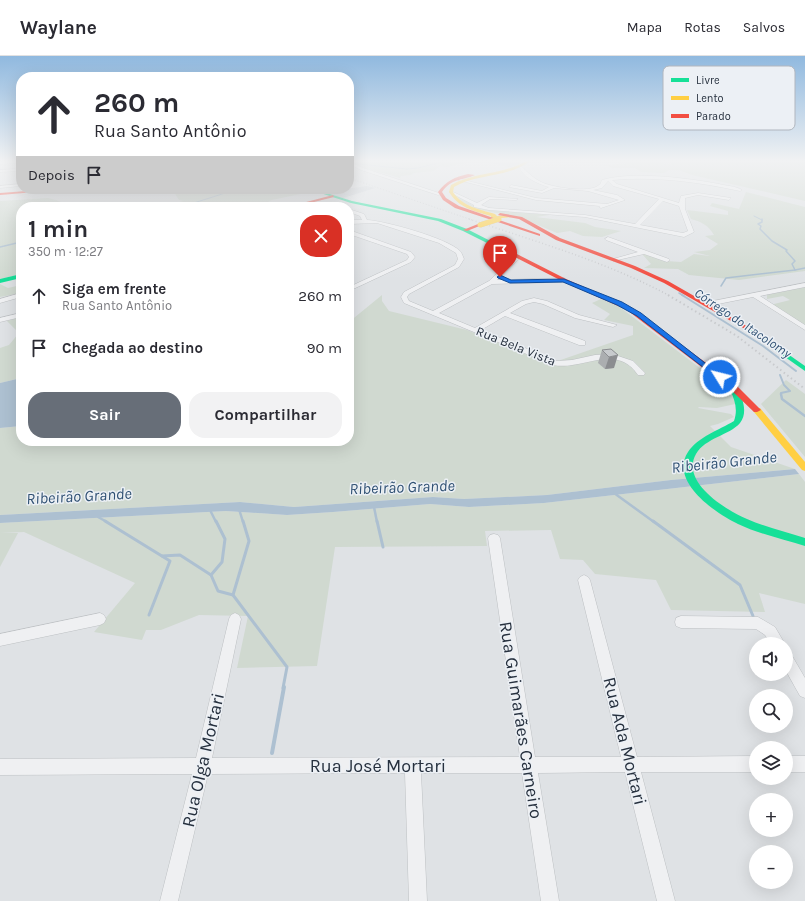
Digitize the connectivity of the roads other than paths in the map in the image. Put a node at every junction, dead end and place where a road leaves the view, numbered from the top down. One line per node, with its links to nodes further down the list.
1 (446, 200): 28 (main road)
2 (456, 200): 13 (main road)
3 (486, 200): 13 (street)
4 (553, 200): 11 (street)
5 (622, 200): 11 (street)
6 (661, 200): 24 (street)
7 (667, 200): 12 (street)
8 (681, 200): 12 (street)
9 (354, 202): 19 (main road)
10 (354, 203): 21 (main road)
11 (608, 205): 14 (street)
12 (681, 205): 24 (street)
13 (476, 208): 17 (street); 18 (main road)
14 (595, 209)
15 (588, 211): 17 (street)
16 (354, 212): 20 (street)
17 (575, 215): 24 (street)
18 (500, 217): 25 (main road, bridge); 28 (main road)
19 (438, 220): 21 (main road); 23 (main road)
20 (364, 221): 22 (street); 45 (street, Rua Bela Vista)
21 (425, 221): 23 (main road)
22 (354, 222)
23 (448, 226): 25 (main road)
24 (636, 226)
25 (469, 229): 30 (main road); 30 (main road)
26 (354, 234): 40 (street)
27 (608, 239): 29 (street)
28 (568, 243): 31 (main road)
29 (643, 252): 31 (street); 32 (street)
30 (517, 258): 33 (street); 35 (main road)
31 (615, 260): 44 (main road)
32 (668, 260)
33 (499, 276): 37 (street); 38 (street)
34 (16, 277): 36 (main road)
35 (562, 280): 38 (street); 57 (main road)
36 (0, 281)
37 (491, 282): 38 (street); 45 (street)
38 (510, 282)
39 (805, 285): 41 (street)
40 (354, 287)
41 (754, 295): 44 (street); 50 (street)
42 (16, 296): 43 (street)
43 (0, 301)
44 (708, 304): 53 (main road)
45 (433, 314): 51 (street, Rua Bela Vista)
46 (505, 314): 49 (street); 51 (street); 52 (street)
47 (16, 316): 48 (street)
48 (0, 320)
49 (613, 325)
50 (805, 328)
51 (477, 330): 55 (street, Rua Bela Vista)
52 (582, 343)
53 (792, 360): 54 (main road); 56 (main road)
54 (805, 369)
55 (641, 373)
56 (805, 373)
57 (732, 386): 58 (main road); 59 (main road)
58 (747, 418): 59 (main road); 62 (main road)
59 (766, 421): 60 (main road)
60 (803, 466)
61 (494, 538): 74 (street, Rua Guimarães Carneiro)
62 (805, 542)
63 (584, 580): 76 (street, Rua Ada Mortari)
64 (235, 618): 77 (street, Rua Olga Mortari)
65 (100, 619): 68 (street)
66 (681, 622): 67 (street)
67 (774, 637)
68 (0, 640)
69 (793, 670): 70 (street)
70 (805, 690)
71 (749, 764): 76 (street, Rua José Mortari)
72 (793, 764): 73 (street)
73 (805, 764)
74 (528, 765): 75 (street, Rua José Mortari); 76 (street, Rua José Mortari); 81 (street, Rua Guimarães Carneiro)
75 (413, 766): 77 (street, Rua José Mortari); 80 (street)
76 (631, 766): 82 (street, Rua Ada Mortari)
77 (202, 767): 78 (street, Rua José Mortari); 79 (street, Rua Olga Mortari)
78 (0, 768)
79 (170, 901)
80 (418, 901)
81 (550, 901)
82 (666, 901)

